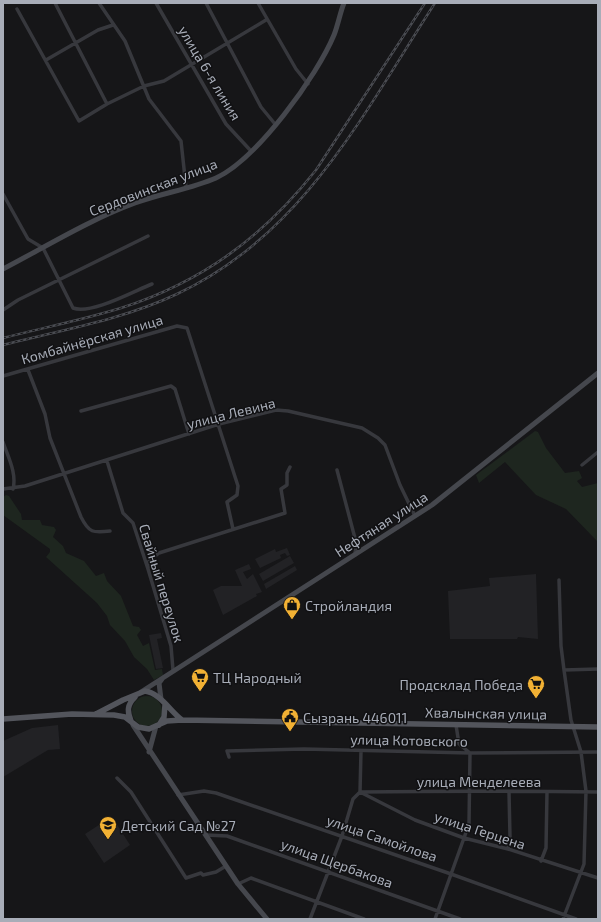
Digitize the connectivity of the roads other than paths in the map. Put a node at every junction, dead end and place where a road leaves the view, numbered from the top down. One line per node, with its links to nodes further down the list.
1 (55, 3): 10 (street)
2 (99, 3): 9 (street)
3 (156, 3): 13 (street, улица 6-я линия)
4 (206, 3): 11 (street)
5 (258, 3): 8 (street)
6 (344, 3): 14 (street, Сердовинская улица)
7 (17, 9): 12 (street)
8 (266, 20): 11 (street); 14 (street)
9 (113, 25): 10 (street); 15 (street)
10 (75, 43): 12 (street); 16 (street)
11 (227, 43): 13 (street); 17 (street)
12 (46, 60): 16 (street)
13 (190, 64): 15 (street); 18 (street, улица 6-я линия)
14 (308, 84): 17 (street, Сердовинская улица)
15 (144, 86): 16 (street); 19 (street)
16 (107, 104)
17 (275, 124): 18 (street, Сердовинская улица)
18 (252, 151): 19 (street, Сердовинская улица)
19 (186, 187): 22 (street, Сердовинская улица)
20 (3, 194): 22 (street)
21 (148, 236): 24 (street)
22 (43, 248): 23 (street, Сердовинская улица); 24 (street)
23 (3, 269)
24 (59, 280): 25 (street); 26 (street)
25 (152, 284)
26 (3, 310)
27 (28, 370): 29 (street, Комбайнёрская улица); 31 (street, Комбайнёрская улица); 39 (street)
28 (598, 373): 42 (street, Нефтяная улица)
29 (3, 376)
30 (81, 411): 32 (street)
31 (219, 424): 32 (street, улица Левина); 42 (street, улица Левина); 43 (street)
32 (189, 434): 35 (street, улица Левина)
33 (3, 442): 40 (street)
34 (598, 452): 36 (street)
35 (107, 461): 39 (street, улица Левина); 46 (street, Свайный переулок)
36 (582, 465)
37 (290, 467): 43 (street)
38 (337, 470): 45 (street)
39 (64, 474): 40 (street, улица Левина); 44 (street)
40 (13, 489): 41 (street, улица Левина)
41 (4, 490)
42 (415, 516): 45 (street, Нефтяная улица)
43 (233, 529): 46 (street)
44 (110, 531)
45 (355, 555): 48 (street, Нефтяная улица)
46 (148, 569): 48 (street, Свайный переулок)
47 (559, 580): 49 (street)
48 (173, 670): 51 (street, Нефтяная улица)
49 (564, 670): 50 (street); 61 (street)
50 (598, 670)
51 (163, 677): 52 (street, Нефтяная улица); 53 (street)
52 (139, 693): 53 (main road); 55 (main road); 58 (main road)
53 (161, 699): 54 (main road)
54 (165, 705): 57 (main road); 60 (main road)
55 (96, 714): 56 (main road); 58 (main road)
56 (3, 718)
57 (182, 720): 59 (main road, Хвалынская улица); 60 (main road, Хвалынская улица)
58 (132, 724): 60 (main road); 64 (street)
59 (456, 725): 61 (main road, Хвалынская улица); 65 (street)
60 (157, 726): 64 (street)
61 (574, 727): 62 (main road, Хвалынская улица); 66 (street)
62 (598, 727)
63 (361, 751): 65 (street, улица Котовского); 68 (street, улица Котовского); 71 (street)
64 (149, 752): 76 (street)
65 (470, 752): 66 (street, улица Котовского); 70 (street)
66 (581, 752): 67 (street, улица Котовского); 74 (street)
67 (598, 752)
68 (229, 757)
69 (117, 778): 82 (street)
70 (470, 790): 71 (street, улица Менделеева); 72 (street, улица Менделеева); 79 (street)
71 (360, 792): 78 (street); 79 (street, улица Герцена)
72 (509, 792): 73 (street, улица Менделеева); 80 (street)
73 (547, 792): 74 (street, улица Менделеева); 81 (street)
74 (586, 792): 75 (street, улица Менделеева); 84 (street)
75 (598, 792)
76 (178, 795): 77 (street); 78 (street, улица Самойлова)
77 (204, 835): 82 (street); 83 (street, улица Щербакова)
78 (342, 836): 83 (street); 85 (street, улица Самойлова)
79 (464, 838): 80 (street, улица Герцена); 85 (street)
80 (508, 849): 81 (street, улица Герцена)
81 (541, 861): 84 (street, улица Герцена)
82 (226, 866): 87 (street)
83 (328, 872): 88 (street); 89 (street, улица Щербакова)
84 (581, 872): 86 (street, улица Герцена); 90 (street)
85 (451, 874): 89 (street); 90 (street, улица Самойлова)
86 (598, 878)
87 (238, 884): 88 (street); 91 (street)
88 (316, 902): 92 (street); 93 (street)
89 (438, 911): 94 (street); 95 (street, улица Щербакова)
90 (564, 917): 96 (street, улица Самойлова)
91 (267, 919)
92 (310, 919)
93 (364, 919)
94 (435, 919)
95 (460, 919)
96 (576, 919)

